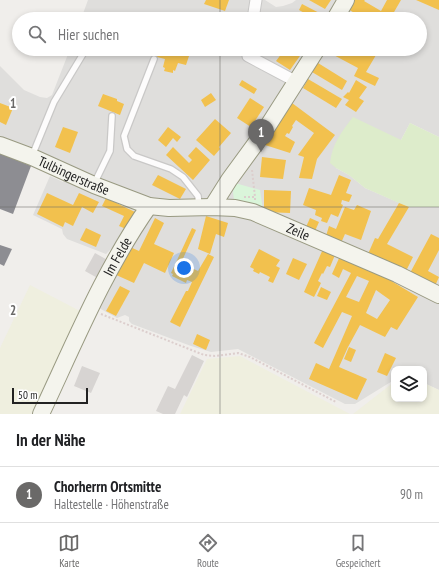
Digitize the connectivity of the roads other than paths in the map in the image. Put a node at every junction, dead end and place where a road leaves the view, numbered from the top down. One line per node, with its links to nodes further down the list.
1 (256, 0): 3 (street)
2 (346, 0): 4 (main road)
3 (255, 12)
4 (339, 12)
5 (82, 56): 12 (lane)
6 (248, 56): 9 (street)
7 (312, 56): 9 (main road)
8 (154, 59): 15 (lane)
9 (295, 81): 15 (main road)
10 (112, 116): 13 (lane)
11 (0, 145): 12 (main road, Tulbingerstraße)
12 (32, 157): 13 (main road, Tulbingerstraße)
13 (94, 185): 14 (main road, Tulbingerstraße)
14 (149, 206): 15 (main road, Zeile); 17 (main road, Im Felde)
15 (206, 207): 16 (main road, Zeile)
16 (439, 295)
17 (41, 414)

